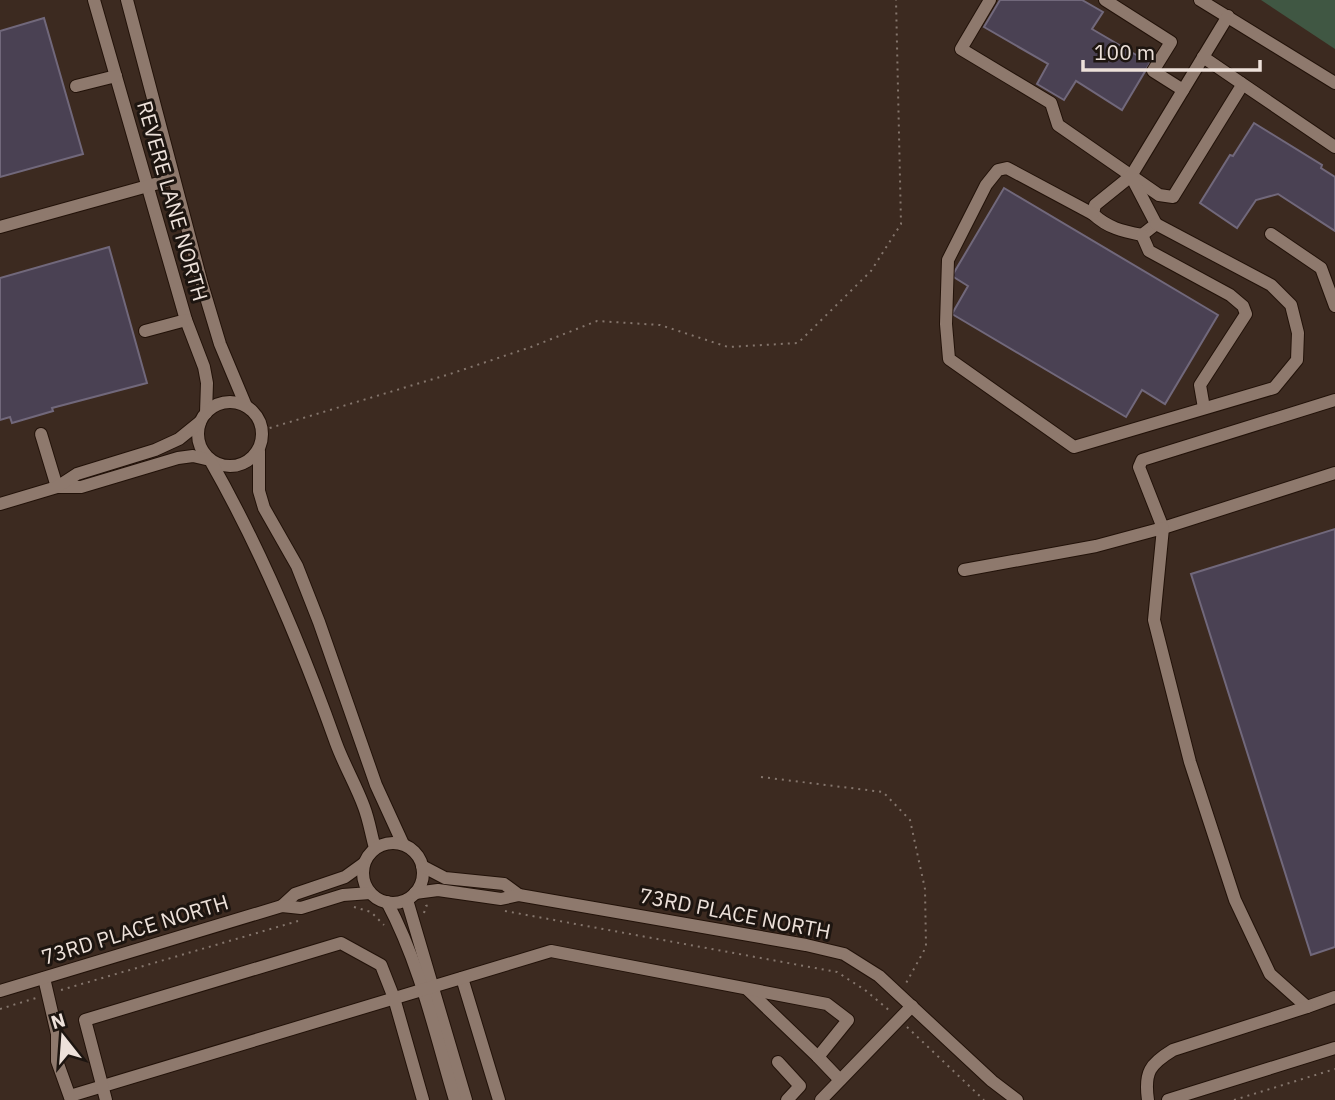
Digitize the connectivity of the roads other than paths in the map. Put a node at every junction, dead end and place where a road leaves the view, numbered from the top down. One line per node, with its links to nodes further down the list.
1 (94, 0): 8 (street, REVERE LANE NORTH)
2 (127, 0): 15 (street, REVERE LANE NORTH)
3 (990, 0): 14 (street)
4 (1105, 0): 12 (street)
5 (1200, 0): 6 (street)
6 (1228, 16): 7 (street); 10 (street)
7 (1203, 57): 9 (street); 12 (street)
8 (116, 76): 11 (street); 16 (street, REVERE LANE NORTH)
9 (1241, 83): 13 (street); 14 (street)
10 (1335, 83)
11 (76, 86)
12 (1183, 90): 14 (street)
13 (1335, 147)
14 (1131, 176): 17 (street); 18 (street)
15 (173, 179): 16 (street); 26 (street, REVERE LANE NORTH)
16 (147, 186): 19 (street); 23 (street, REVERE LANE NORTH)
17 (1093, 214): 21 (street); 27 (street)
18 (1156, 224): 21 (street); 27 (street)
19 (0, 227)
20 (1271, 234): 22 (street)
21 (1142, 235): 27 (street)
22 (1335, 306)
23 (186, 320): 24 (street); 28 (street, REVERE LANE NORTH)
24 (145, 331)
25 (1335, 400): 35 (street)
26 (246, 406): 28 (street); 30 (street)
27 (1204, 408)
28 (203, 417): 31 (street); 33 (street)
29 (41, 434): 33 (street)
30 (259, 451): 31 (street); 37 (street)
31 (210, 460): 33 (street); 38 (street)
32 (1335, 473): 35 (street)
33 (57, 487): 34 (street)
34 (0, 504)
35 (1163, 528): 36 (street); 54 (street)
36 (964, 570)
37 (403, 844): 38 (street); 40 (street)
38 (375, 848): 39 (street)
39 (363, 864): 41 (street); 45 (street, 73RD PLACE NORTH)
40 (422, 866): 42 (street, 73RD PLACE NORTH); 43 (street)
41 (370, 893): 44 (street); 45 (street, 73RD PLACE NORTH)
42 (519, 895): 43 (street, 73RD PLACE NORTH); 53 (street, 73RD PLACE NORTH)
43 (411, 897): 44 (street); 48 (street)
44 (387, 902): 48 (street)
45 (282, 906): 46 (street, 73RD PLACE NORTH)
46 (44, 978): 50 (street, 73RD PLACE NORTH); 60 (street)
47 (462, 978): 48 (street); 49 (street); 65 (street)
48 (428, 988): 52 (street); 63 (street); 64 (street)
49 (748, 990): 56 (street); 56 (street)
50 (0, 991)
51 (1335, 997): 54 (street)
52 (394, 998): 59 (street); 59 (street); 62 (street)
53 (912, 1006): 58 (street); 68 (street, 73RD PLACE NORTH)
54 (1307, 1007): 69 (street)
55 (1335, 1048): 70 (street)
56 (818, 1057): 58 (street)
57 (778, 1062): 66 (street)
58 (840, 1080): 67 (street)
59 (102, 1086): 60 (street); 61 (street)
60 (71, 1098)
61 (106, 1100)
62 (423, 1100)
63 (455, 1100)
64 (466, 1100)
65 (499, 1100)
66 (787, 1100)
67 (821, 1100)
68 (1017, 1100)
69 (1148, 1100)
70 (1168, 1100)

